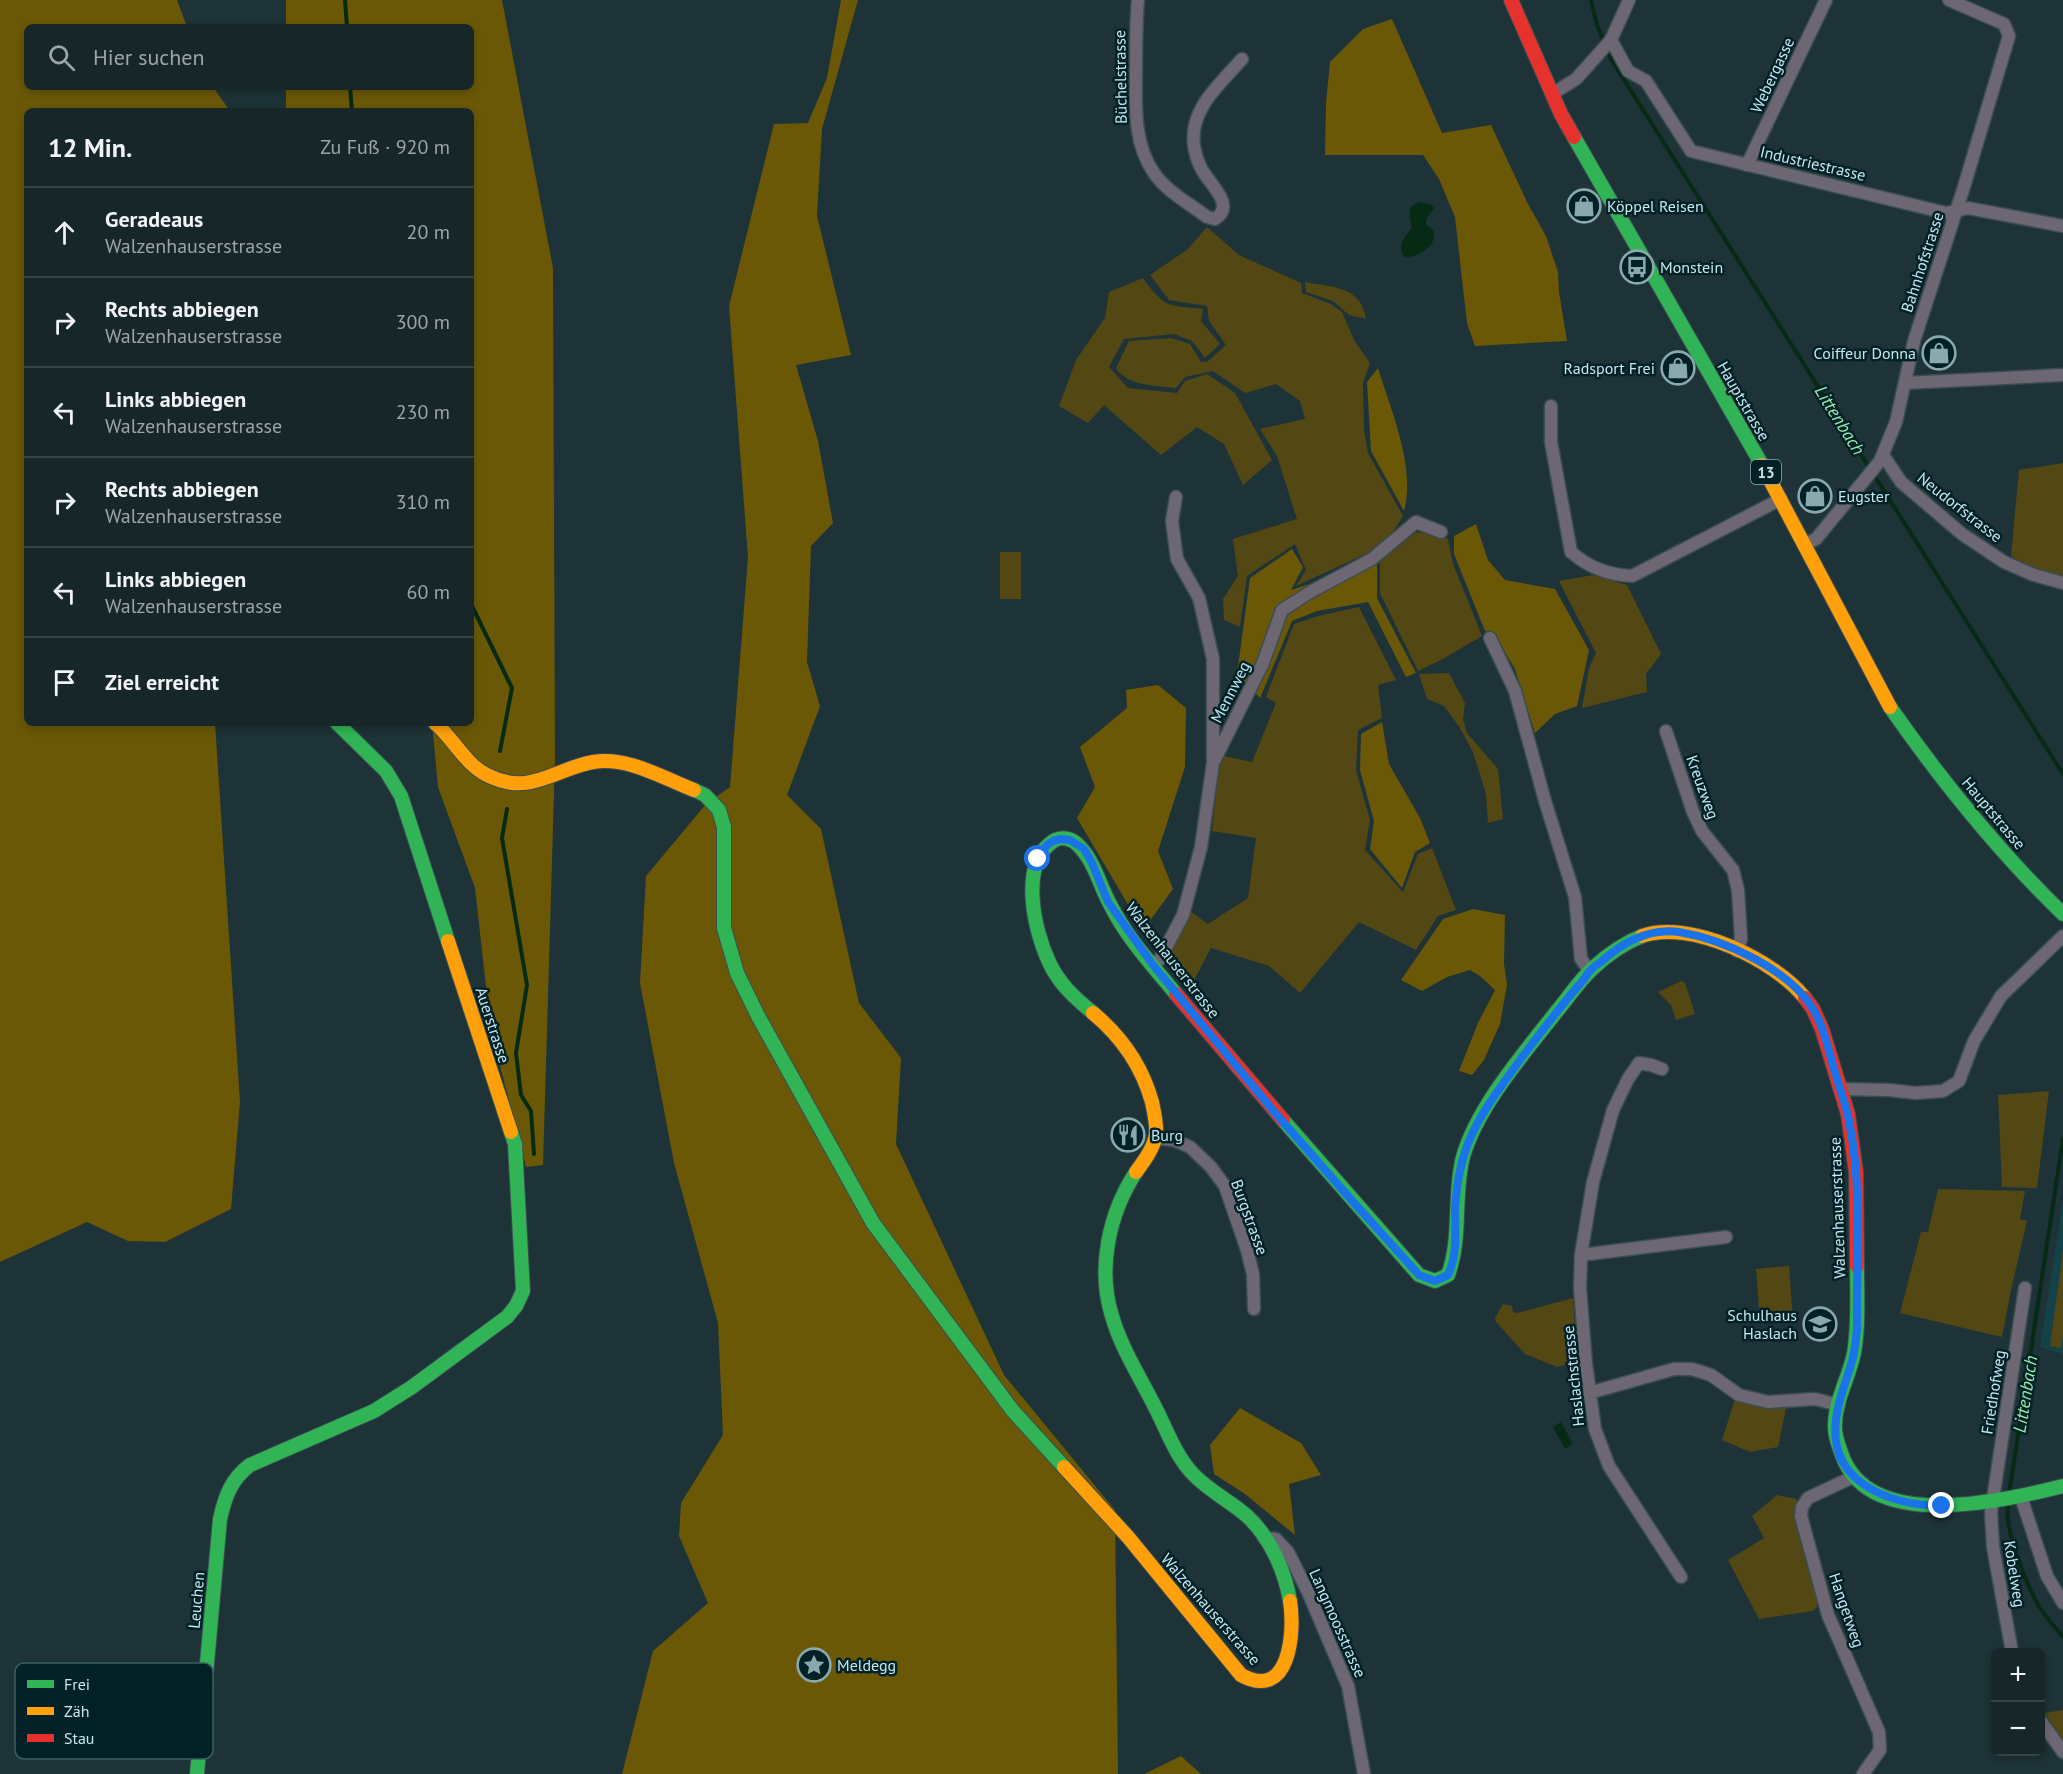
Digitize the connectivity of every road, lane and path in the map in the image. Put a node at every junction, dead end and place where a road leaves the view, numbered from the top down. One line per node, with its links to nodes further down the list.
1 (1138, 0): 7 (street, Büchelstrasse)
2 (1511, 0): 8 (street, Hauptstrasse / 13)
3 (1629, 0): 6 (street)
4 (1826, 0): 9 (street, Webergasse)
5 (1949, 0): 10 (street, Bahnhofstrasse)
6 (1611, 40): 8 (street); 9 (street, Industriestrasse)
7 (1242, 59)
8 (1552, 94): 17 (street, Hauptstrasse / 13)
9 (1747, 165): 10 (street, Industriestrasse)
10 (1955, 212): 11 (street, Industriestrasse); 13 (street, Bahnhofstrasse)
11 (2063, 226)
12 (2063, 375): 13 (street)
13 (1905, 383): 15 (street, Bahnhofstrasse)
14 (1551, 406): 17 (street)
15 (1881, 458): 19 (street, Bahnhofstrasse); 20 (street, Neudorfstrasse)
16 (1176, 497): 25 (street)
17 (1781, 499): 19 (street, Hauptstrasse / 13)
18 (1441, 532): 25 (street, Mennweg)
19 (1806, 544): 26 (street, Hauptstrasse / 13)
20 (2063, 583)
21 (1490, 638): 30 (street)
22 (339, 726): 40 (street, Auerstrasse)
23 (438, 726): 44 (street, Walzenhauserstrasse)
24 (1666, 731): 28 (street, Kreuzweg)
25 (1213, 763): 29 (street, Mennweg)
26 (2063, 914)
27 (2063, 936): 32 (street)
28 (1737, 951): 30 (street, Walzenhauserstrasse); 32 (street, Walzenhauserstrasse)
29 (1153, 965): 30 (street, Walzenhauserstrasse); 33 (street, Walzenhauserstrasse)
30 (1589, 970)
31 (1662, 1069): 35 (street, Haslachstrasse)
32 (1840, 1089): 39 (street, Walzenhauserstrasse)
33 (1156, 1138): 37 (street, Burgstrasse); 44 (street, Walzenhauserstrasse)
34 (1726, 1237): 35 (street)
35 (1581, 1255): 38 (street, Haslachstrasse)
36 (2025, 1288): 43 (street, Friedhofweg)
37 (1254, 1309)
38 (1589, 1393): 39 (street); 45 (street, Haslachstrasse)
39 (1839, 1405): 41 (street, Walzenhauserstrasse)
40 (274, 1455): 48 (street, Leuchen)
41 (1853, 1477): 43 (street); 54 (street, Hangetweg)
42 (2063, 1486): 43 (street)
43 (2008, 1498): 46 (street); 47 (street, Kobelweg)
44 (1264, 1538): 53 (street, Langmoosstrasse)
45 (1681, 1577)
46 (2063, 1603)
47 (2011, 1648)
48 (207, 1663)
49 (2045, 1727): 50 (street)
50 (2063, 1752)
51 (198, 1759): 52 (street, Leuchen)
52 (197, 1774)
53 (1364, 1774)
54 (1863, 1774)

